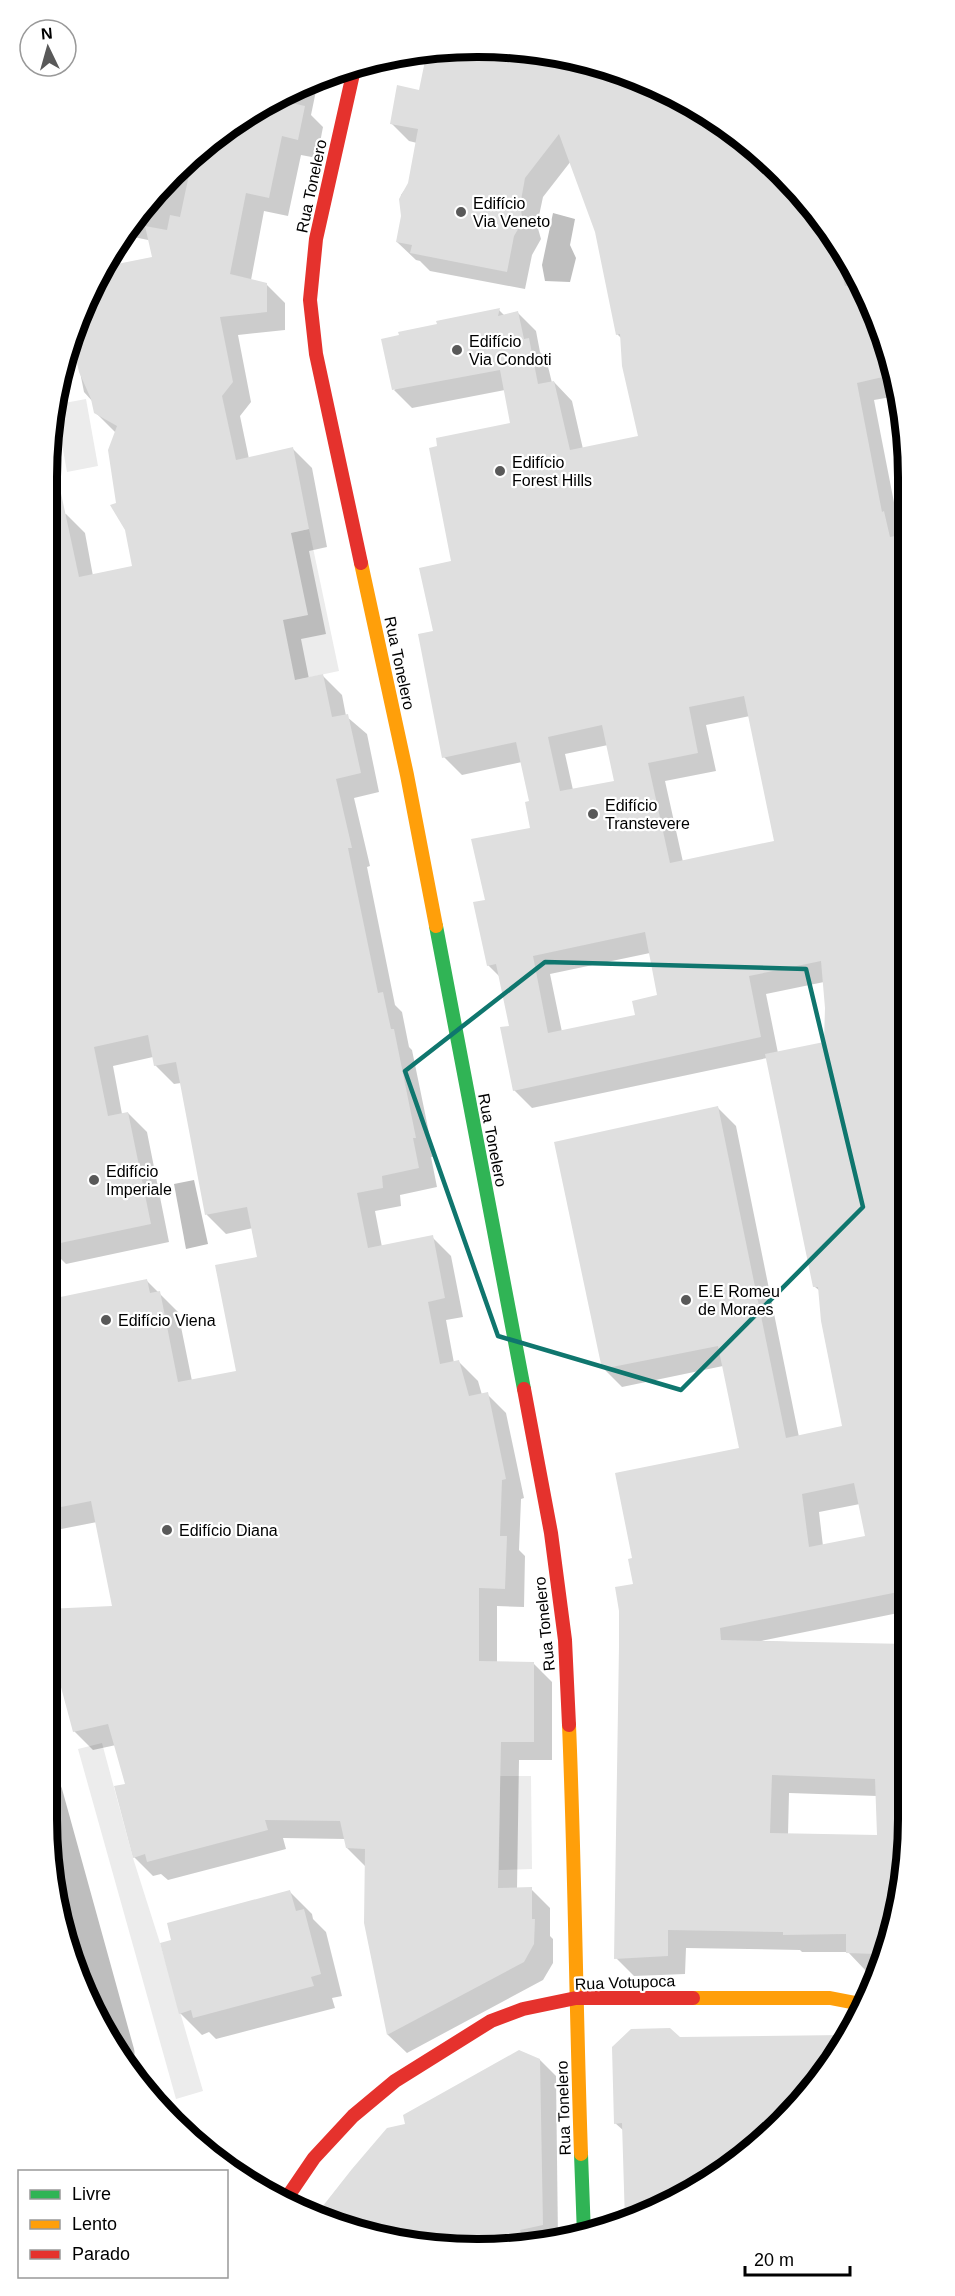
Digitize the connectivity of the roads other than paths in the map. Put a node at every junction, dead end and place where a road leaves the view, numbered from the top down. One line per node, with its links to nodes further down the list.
1 (353, 76): 3 (street, Rua Tonelero)
2 (58, 1835): 5 (street)
3 (576, 1998): 4 (street, Rua Votupoca); 6 (street, Rua Votupoca); 7 (street, Rua Tonelero)
4 (855, 2003)
5 (109, 2022)
6 (289, 2194)
7 (584, 2226)

